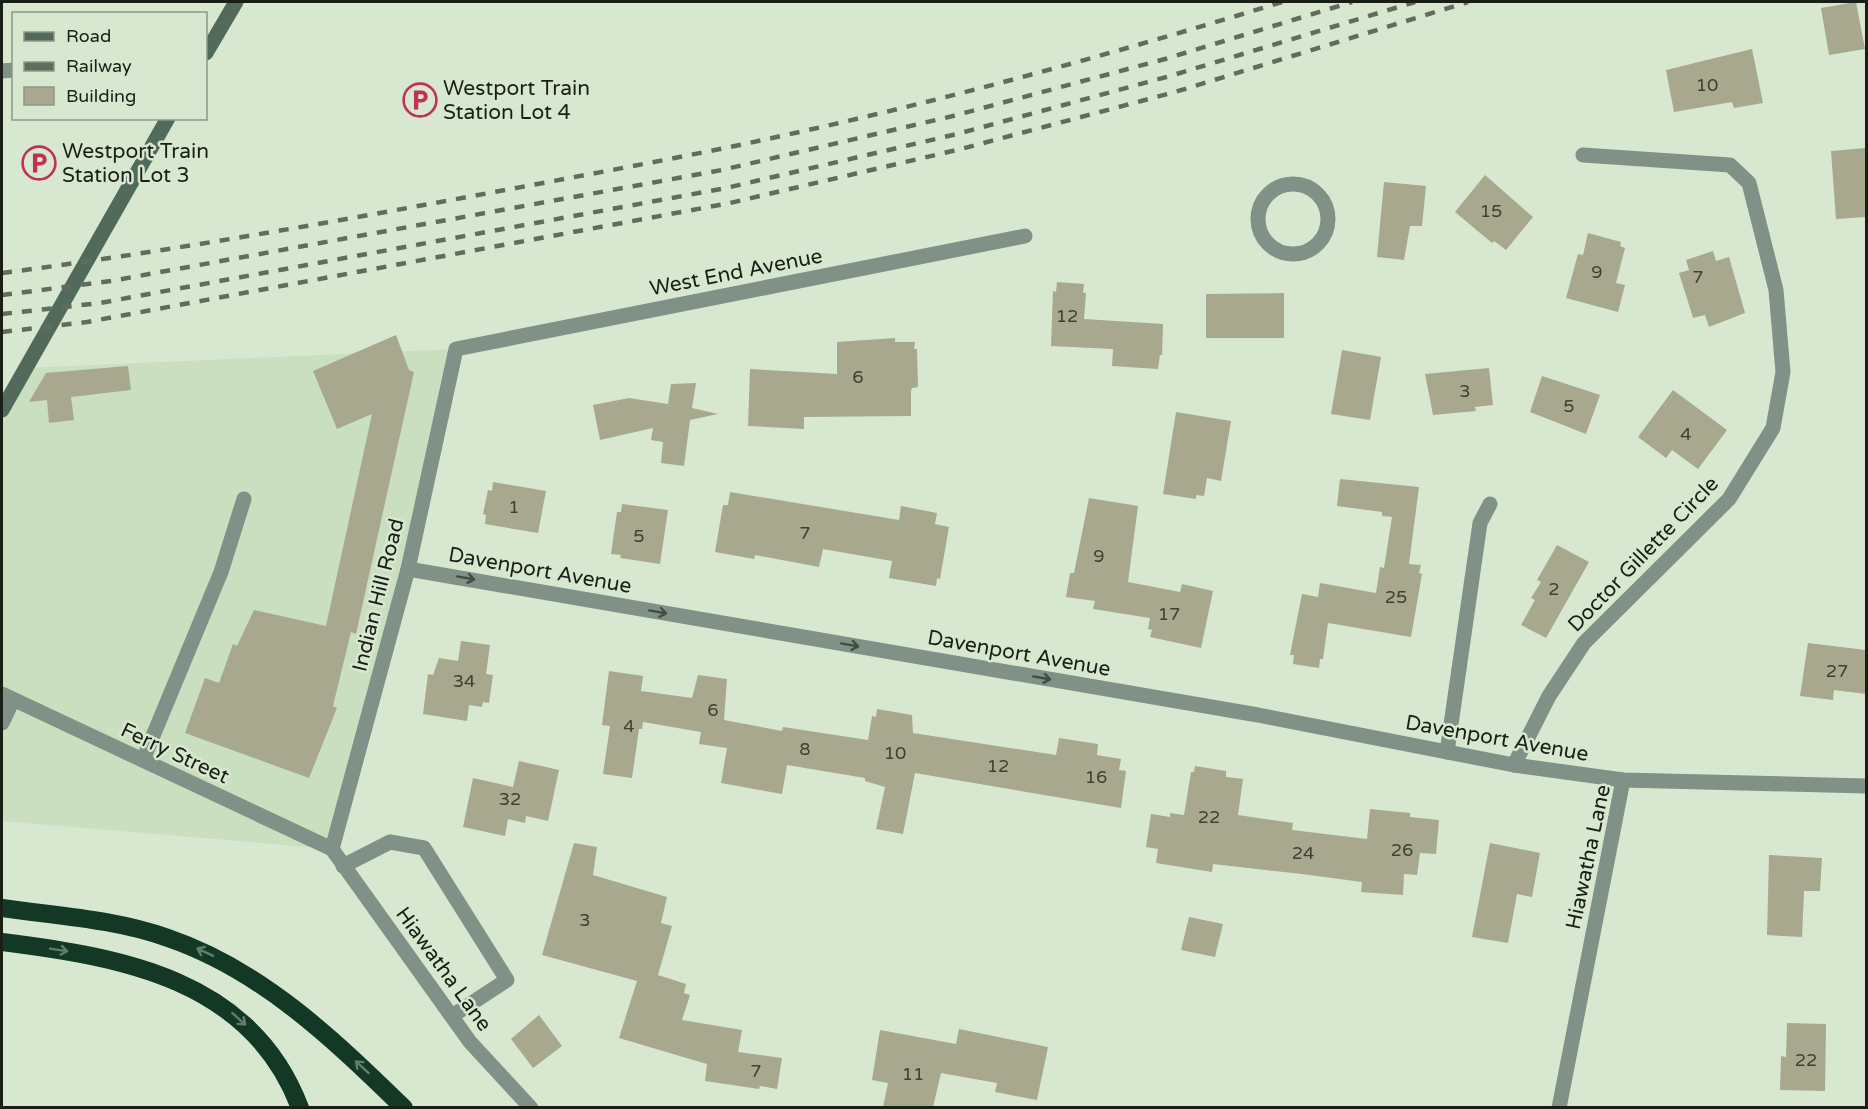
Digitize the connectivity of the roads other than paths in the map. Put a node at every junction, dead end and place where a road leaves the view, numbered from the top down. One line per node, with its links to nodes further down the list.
1 (236, 2): 2 (main road)
2 (207, 51)
3 (167, 120): 8 (main road)
4 (1583, 155): 16 (street, Doctor Gillette Circle)
5 (1323, 200): 5 (street)
6 (1025, 236): 7 (street, West End Avenue)
7 (456, 349): 11 (street, Indian Hill Road)
8 (2, 410)
9 (244, 499): 15 (street)
10 (1491, 504): 14 (street)
11 (408, 568): 14 (street, Davenport Avenue, one-way to 14); 19 (street, Indian Hill Road)
12 (7, 697): 13 (street); 15 (street, Ferry Street)
13 (2, 723)
14 (1447, 752): 16 (street, Davenport Avenue)
15 (143, 760): 19 (street, Ferry Street)
16 (1514, 765): 17 (street, Davenport Avenue)
17 (1623, 780): 18 (street, Hiawatha Lane); 27 (street, Hiawatha Lane)
18 (1866, 786)
19 (332, 849): 20 (street, Hiawatha Lane)
20 (343, 866): 23 (street, Hiawatha Lane); 23 (street)
21 (2, 908): 25 (highway, one-way to 21)
22 (2, 942): 24 (highway, one-way to 24)
23 (452, 1017): 26 (street, Hiawatha Lane)
24 (300, 1107)
25 (404, 1107)
26 (531, 1107)
27 (1559, 1107)

